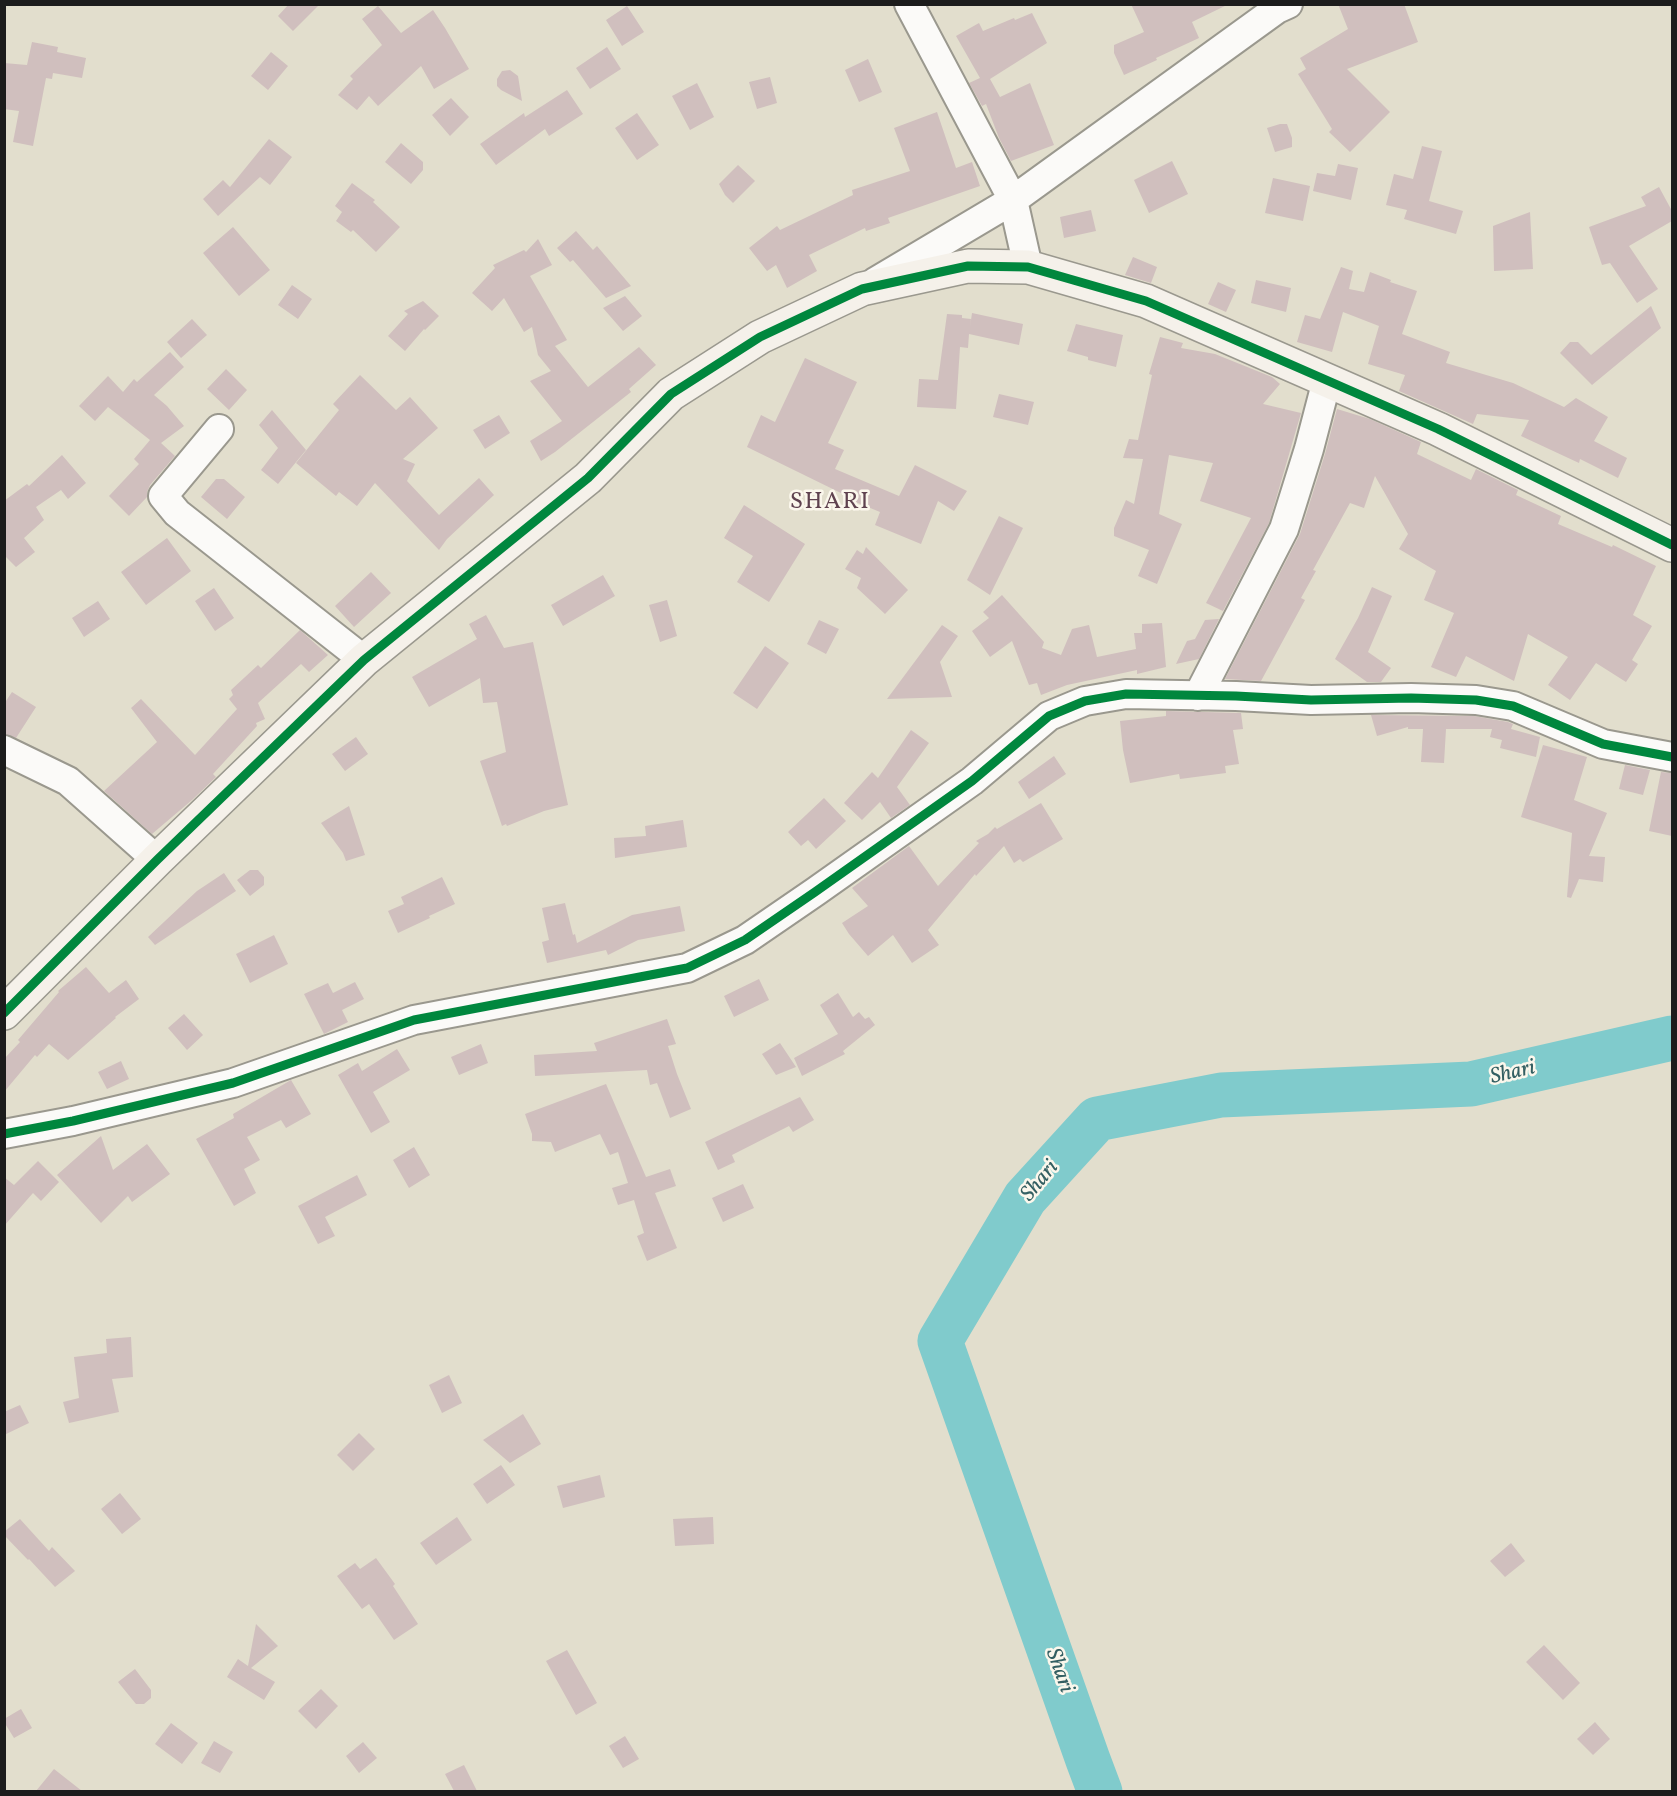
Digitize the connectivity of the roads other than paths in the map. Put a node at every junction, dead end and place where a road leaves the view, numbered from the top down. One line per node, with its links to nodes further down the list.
1 (909, 4): 3 (street)
2 (1288, 4): 3 (street)
3 (1013, 200): 4 (street); 5 (street)
4 (1028, 267): 5 (street); 6 (street)
5 (862, 289): 9 (street)
6 (1327, 380): 8 (street); 10 (street)
7 (219, 429): 9 (street)
8 (1672, 545)
9 (364, 660): 13 (street)
10 (1198, 696): 12 (street); 15 (street)
11 (4, 750): 13 (street)
12 (1672, 757)
13 (157, 860): 14 (street)
14 (4, 1013)
15 (4, 1134)

